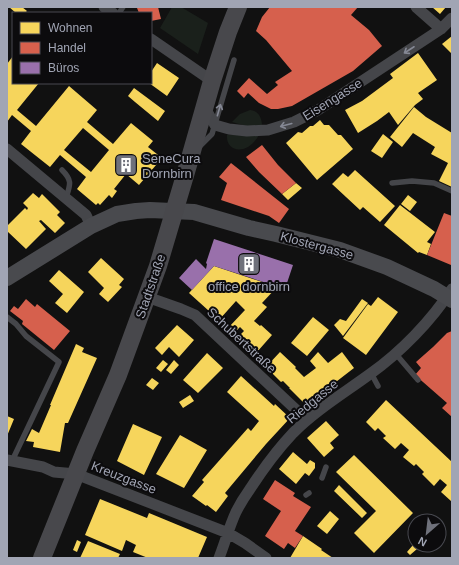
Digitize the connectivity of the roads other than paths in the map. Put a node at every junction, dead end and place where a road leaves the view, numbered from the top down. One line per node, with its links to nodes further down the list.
1 (238, 7): 7 (main road, Stadtstraße)
2 (416, 7): 4 (street)
3 (452, 18): 4 (street, Eisengasse)
4 (441, 29): 9 (street, Eisengasse, one-way to 9)
5 (152, 40): 7 (street)
6 (234, 60): 9 (lane, one-way to 6)
7 (212, 81): 8 (main road, Stadtstraße)
8 (205, 108): 9 (street); 11 (main road, Stadtstraße)
9 (214, 125): 11 (lane)
10 (7, 149): 15 (street)
11 (192, 154): 16 (main road, Stadtstraße)
12 (62, 170): 15 (lane)
13 (392, 183): 14 (lane)
14 (452, 191)
15 (66, 198): 17 (street)
16 (174, 211): 17 (street); 19 (street, Klostergasse); 20 (main road, Stadtstraße)
17 (91, 226): 18 (street)
18 (7, 278)
19 (450, 295): 22 (street, Riedgasse)
20 (147, 297): 26 (street, Schubertstraße); 29 (main road, Stadtstraße)
21 (7, 317): 27 (lane)
22 (395, 352): 23 (street, Riedgasse); 24 (lane)
23 (371, 373): 25 (lane); 26 (street, Riedgasse)
24 (418, 380)
25 (378, 386)
26 (307, 420): 31 (street, Riedgasse)
27 (10, 460): 29 (street, Kreuzgasse)
28 (326, 467): 30 (lane)
29 (76, 474): 31 (street, Kreuzgasse); 32 (main road, Stadtstraße)
30 (322, 478)
31 (228, 533): 33 (street, Riedgasse); 34 (street, Kreuzgasse)
32 (42, 558)
33 (219, 558)
34 (266, 558)

